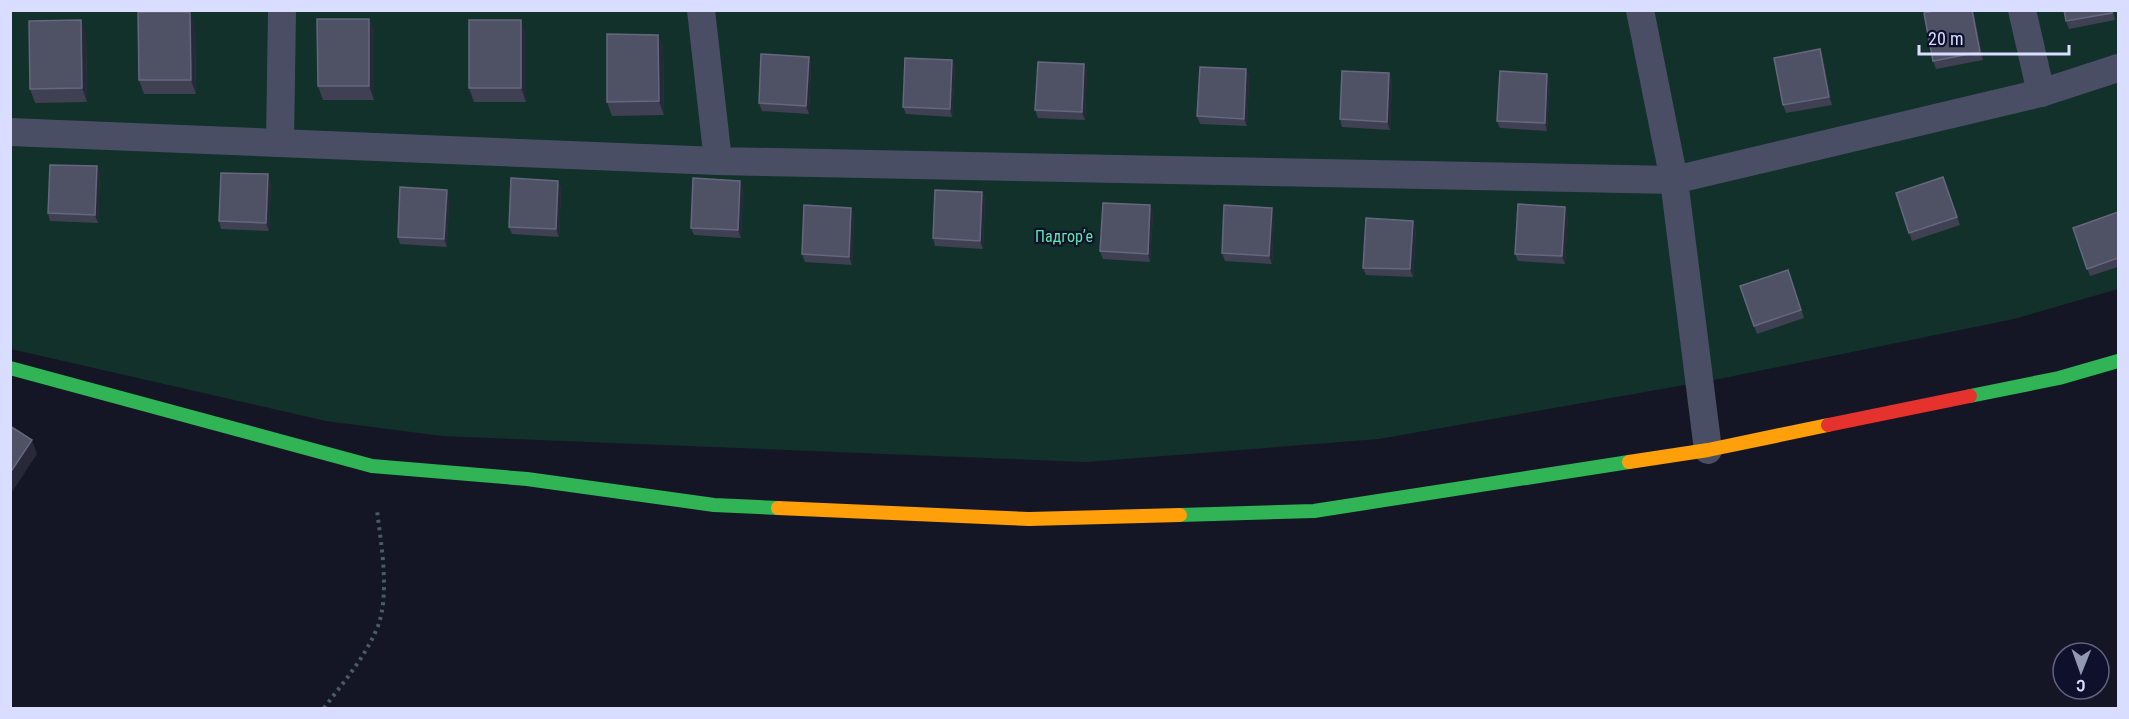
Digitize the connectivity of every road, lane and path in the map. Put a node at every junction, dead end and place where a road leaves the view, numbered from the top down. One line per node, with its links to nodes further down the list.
1 (282, 10): 8 (lane)
2 (701, 10): 9 (lane)
3 (1640, 10): 10 (lane)
4 (2022, 10): 6 (lane)
5 (2118, 68): 6 (lane)
6 (2041, 93): 10 (lane)
7 (10, 132): 8 (lane)
8 (280, 142): 9 (lane)
9 (718, 161): 10 (lane)
10 (1674, 180): 13 (lane)
11 (2118, 361): 13 (street)
12 (10, 368): 14 (street)
13 (1708, 450): 14 (street)
14 (372, 466): 15 (path)
15 (324, 708)

